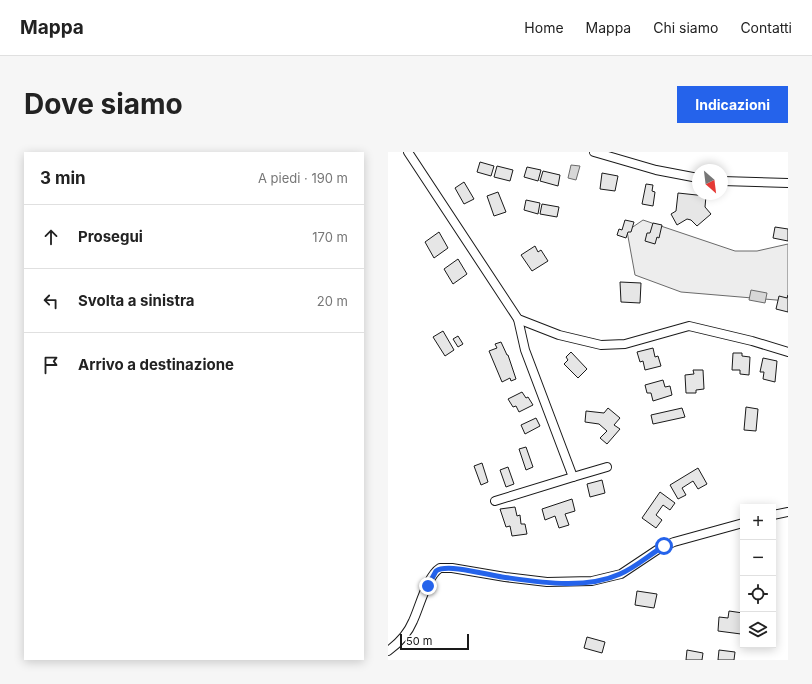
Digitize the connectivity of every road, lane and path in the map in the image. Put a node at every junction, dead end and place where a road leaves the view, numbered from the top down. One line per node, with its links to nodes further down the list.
1 (408, 152): 6 (street)
2 (594, 152): 3 (street)
3 (692, 177)
4 (728, 181): 5 (street)
5 (788, 183)
6 (518, 319): 7 (street); 9 (street)
7 (788, 352)
8 (607, 467): 9 (street)
9 (573, 477): 10 (street)
10 (495, 501)
11 (788, 512): 12 (street)
12 (776, 515)
13 (740, 524): 14 (street)
14 (388, 651)

